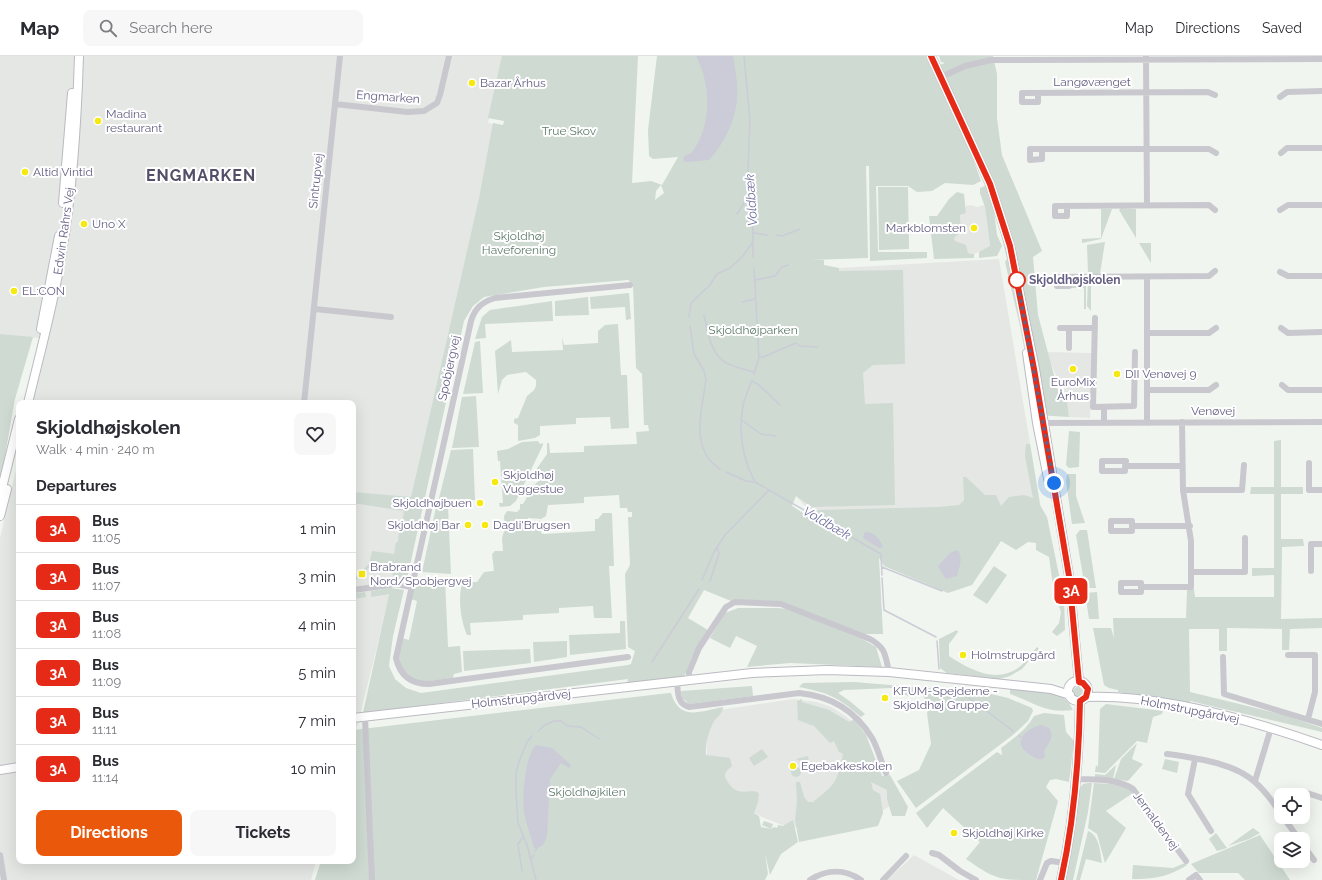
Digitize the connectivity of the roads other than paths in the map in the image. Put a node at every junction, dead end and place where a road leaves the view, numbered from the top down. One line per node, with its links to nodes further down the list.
1 (73, 56): 48 (street, Edwin Rahrs Vej)
2 (79, 56): 49 (street, Edwin Rahrs Vej)
3 (340, 56): 15 (street, Sintrupvej)
4 (449, 56): 15 (street, Engmarken)
5 (931, 56): 9 (street)
6 (1146, 57): 7 (street); 8 (street); 11 (street, Langøvænget)
7 (1020, 58): 9 (street)
8 (1322, 59)
9 (941, 77): 54 (street)
10 (1322, 91): 14 (street)
11 (1146, 92): 12 (street, Langøvænget); 13 (street, Langøvænget); 16 (street, Langøvænget)
12 (1038, 93)
13 (1216, 95)
14 (1280, 96)
15 (335, 104): 32 (street, Sintrupvej)
16 (1146, 148): 18 (street); 19 (street); 21 (street, Langøvænget)
17 (1322, 148): 20 (street)
18 (1042, 149)
19 (1216, 153)
20 (1281, 153)
21 (1147, 205): 23 (street); 24 (street)
22 (1322, 205): 25 (street)
23 (1067, 206)
24 (1215, 210)
25 (1280, 210)
26 (1215, 271): 28 (street)
27 (1280, 272): 29 (street)
28 (1147, 276): 30 (street); 41 (street)
29 (1322, 276)
30 (1069, 277)
31 (630, 284): 73 (street, Spobjergvej)
32 (315, 309): 33 (street); 50 (street, Sintrupvej)
33 (391, 317)
34 (1095, 318): 37 (street)
35 (1060, 328): 36 (street)
36 (1069, 328): 37 (street); 42 (street)
37 (1095, 328): 51 (street)
38 (1216, 328): 41 (street)
39 (1281, 328): 40 (street)
40 (1322, 332)
41 (1147, 333): 46 (street)
42 (1069, 348)
43 (1135, 352): 51 (street)
44 (1216, 385): 46 (street)
45 (1282, 385): 47 (street)
46 (1147, 390): 56 (street)
47 (1322, 390)
48 (24, 400)
49 (29, 400)
50 (304, 400)
51 (1104, 408): 55 (street)
52 (1182, 422): 53 (street, Venøvej); 56 (street, Venøvej); 62 (street)
53 (1322, 422)
54 (1040, 423): 55 (street, Venøvej); 82 (street)
55 (1104, 423): 56 (street, Venøvej)
56 (1147, 423)
57 (16, 431): 65 (street)
58 (16, 451): 66 (street)
59 (1309, 462): 64 (street)
60 (1244, 465): 63 (street)
61 (1126, 466): 62 (street)
62 (1182, 466): 63 (street)
63 (1183, 490): 68 (street)
64 (1322, 490)
65 (0, 496)
66 (0, 516)
67 (1132, 526): 68 (street)
68 (1190, 526): 71 (street)
69 (1245, 538): 71 (street)
70 (1322, 544): 72 (street)
71 (1191, 572): 74 (street)
72 (1311, 572)
73 (411, 587): 75 (street); 77 (street, Spobjergvej)
74 (1141, 587)
75 (356, 590)
76 (1288, 655): 89 (street)
77 (628, 657)
78 (1223, 657): 89 (street)
79 (889, 672): 80 (street, Holmstrupgårdvej); 80 (street); 84 (street, Holmstrupgårdvej)
80 (689, 680): 81 (street, Holmstrupgårdvej)
81 (677, 682): 87 (street, Holmstrupgårdvej); 97 (street)
82 (1079, 682): 83 (street); 86 (street)
83 (1071, 686): 84 (street, Holmstrupgårdvej); 85 (street)
84 (1051, 689): 85 (street, Holmstrupgårdvej)
85 (1070, 695): 86 (street)
86 (1084, 696): 91 (street, Holmstrupgårdvej); 98 (street)
87 (364, 717): 88 (street, Holmstrupgårdvej); 112 (street)
88 (356, 718)
89 (1308, 719): 90 (street)
90 (1322, 724)
91 (1271, 728): 92 (street, Holmstrupgårdvej); 99 (street)
92 (1322, 745)
93 (1167, 754): 94 (street)
94 (1195, 759): 99 (street); 103 (street)
95 (16, 767): 96 (street)
96 (0, 770)
97 (886, 773)
98 (1076, 779): 109 (street, Jernaldervej); 110 (street)
99 (1255, 781): 102 (street)
100 (1310, 794): 101 (street)
101 (1322, 798)
102 (1274, 800)
103 (1211, 831)
104 (932, 853): 116 (street)
105 (0, 855): 111 (street)
106 (1310, 855): 108 (street)
107 (906, 856): 115 (street)
108 (1314, 860)
109 (1186, 861)
110 (1065, 863): 117 (street); 118 (street)
111 (4, 880)
112 (372, 880)
113 (810, 880): 114 (street)
114 (862, 880)
115 (883, 880)
116 (976, 880)
117 (1040, 880)
118 (1061, 880)
119 (1189, 880): 120 (street)
120 (1200, 880)

